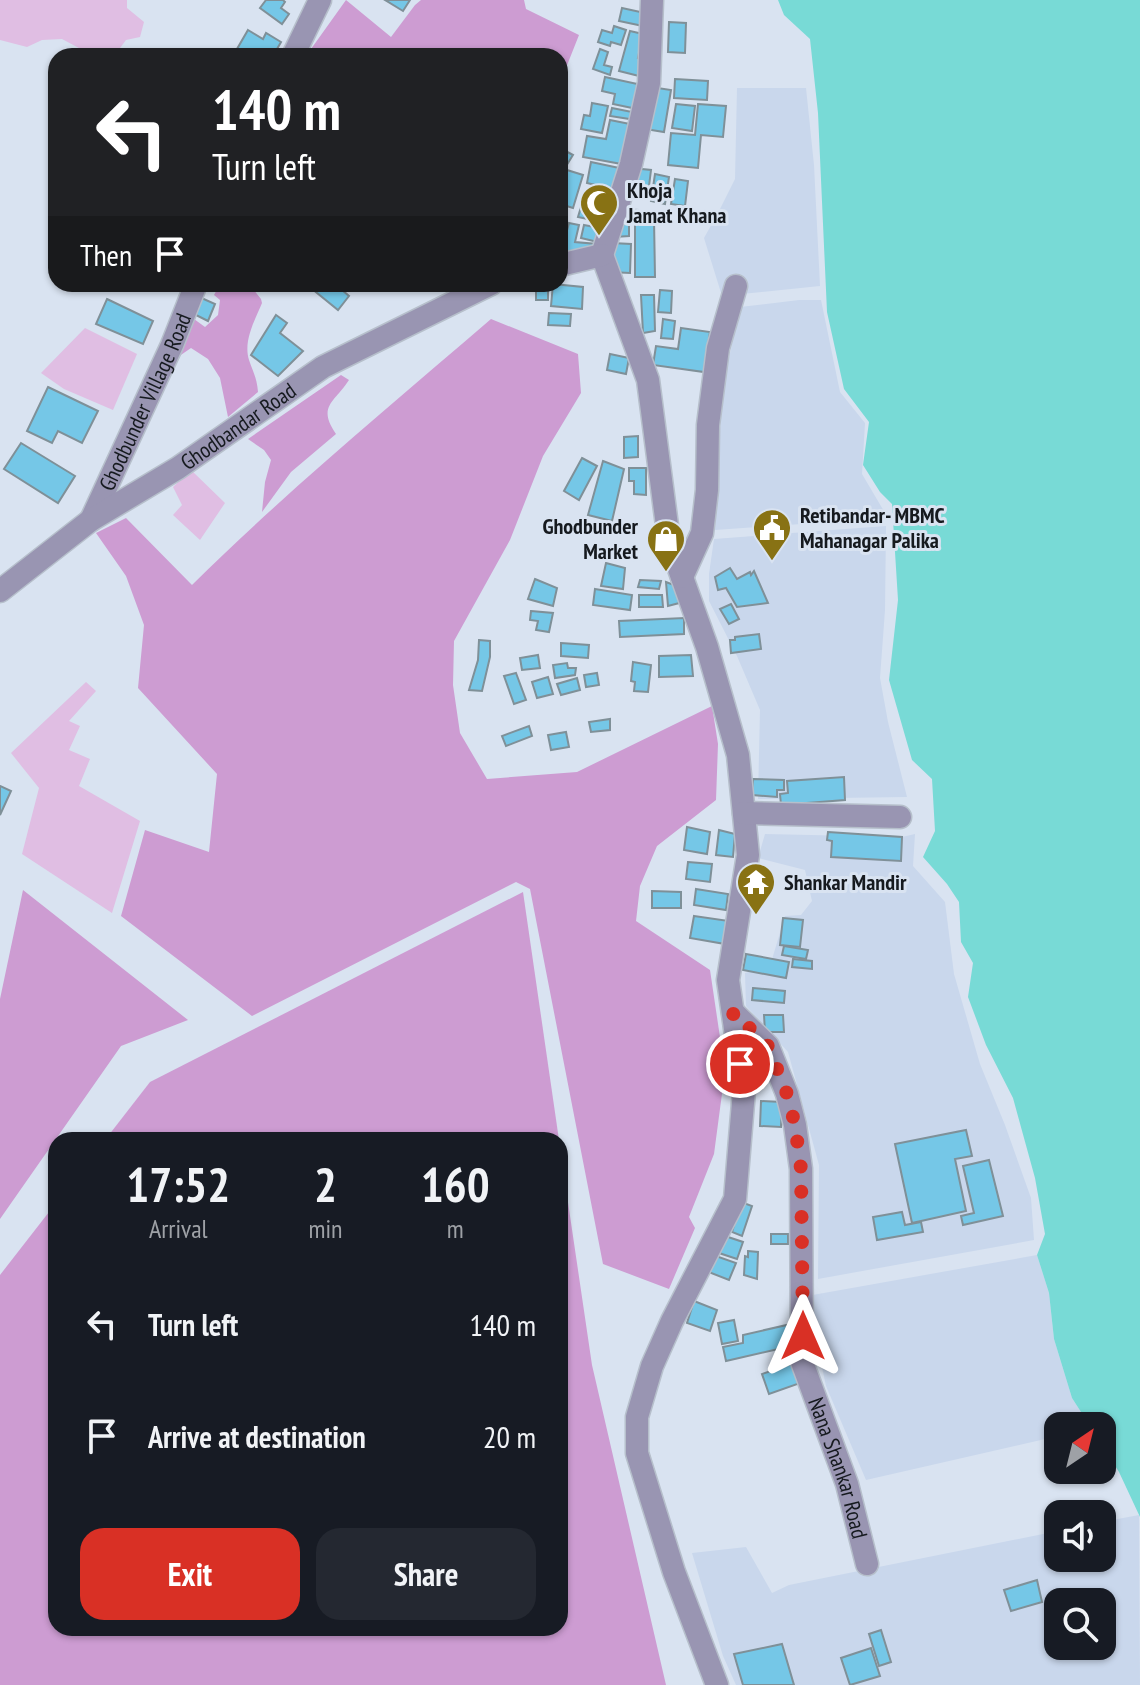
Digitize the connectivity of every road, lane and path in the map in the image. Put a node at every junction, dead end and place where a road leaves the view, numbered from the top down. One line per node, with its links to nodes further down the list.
1 (320, 0): 3 (street)
2 (652, 0): 4 (street)
3 (297, 48)
4 (602, 255): 5 (street); 10 (street)
5 (568, 263)
6 (736, 286): 10 (street)
7 (193, 292): 9 (street, Ghodbunder Village Road)
8 (475, 292): 9 (street, Ghodbandar Road)
9 (91, 520): 11 (street, Ghodbandar Road)
10 (682, 577): 12 (street)
11 (0, 591)
12 (744, 813): 13 (street); 14 (street)
13 (900, 817)
14 (733, 1012): 15 (street, Nana Shankar Road); 16 (street)
15 (867, 1564)
16 (717, 1685)

